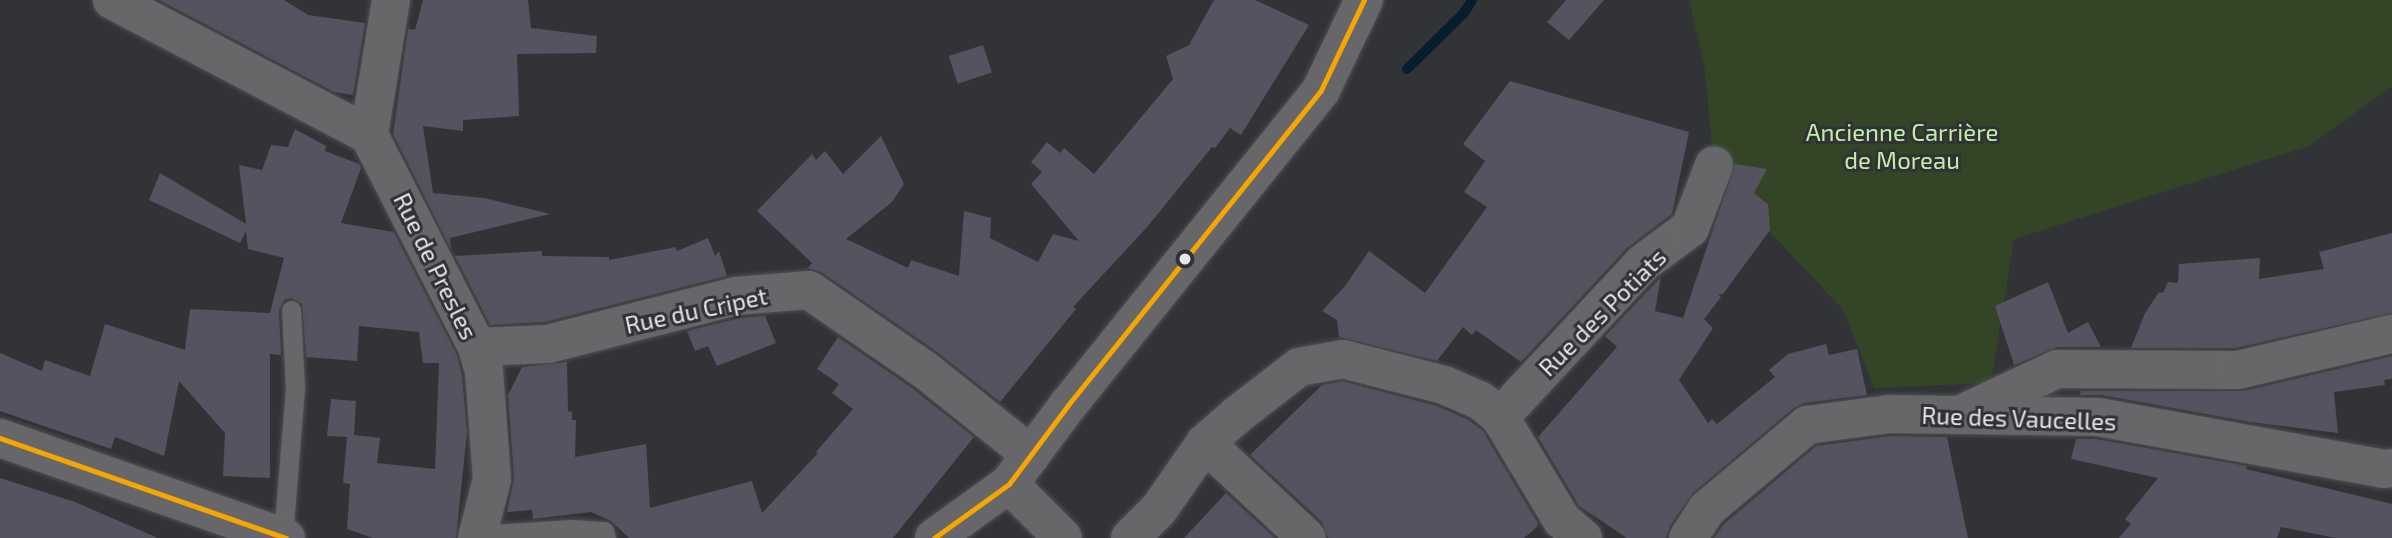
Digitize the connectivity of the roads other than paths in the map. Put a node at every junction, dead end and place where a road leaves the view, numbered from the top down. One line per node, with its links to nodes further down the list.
1 (112, 0): 4 (street)
2 (391, 0): 4 (street)
3 (1364, 0): 14 (street)
4 (369, 135): 8 (street, Rue de Presles)
5 (1714, 165): 10 (street, Rue des Potiats)
6 (291, 310): 16 (lane)
7 (2392, 334): 9 (street)
8 (477, 347): 14 (street, Rue du Cripet); 17 (street, Rue de Presles)
9 (1959, 415): 13 (street, Rue des Vaucelles); 23 (street, Rue des Vaucelles)
10 (1500, 417): 12 (street); 15 (street)
11 (0, 438): 16 (street)
12 (1205, 443): 21 (street); 22 (street)
13 (2392, 468)
14 (1020, 470): 19 (street); 20 (street, Rue du Cripet)
15 (1562, 532)
16 (284, 537)
17 (477, 537): 18 (lane)
18 (606, 538)
19 (934, 538)
20 (1063, 538)
21 (1130, 538)
22 (1307, 538)
23 (1688, 538)

